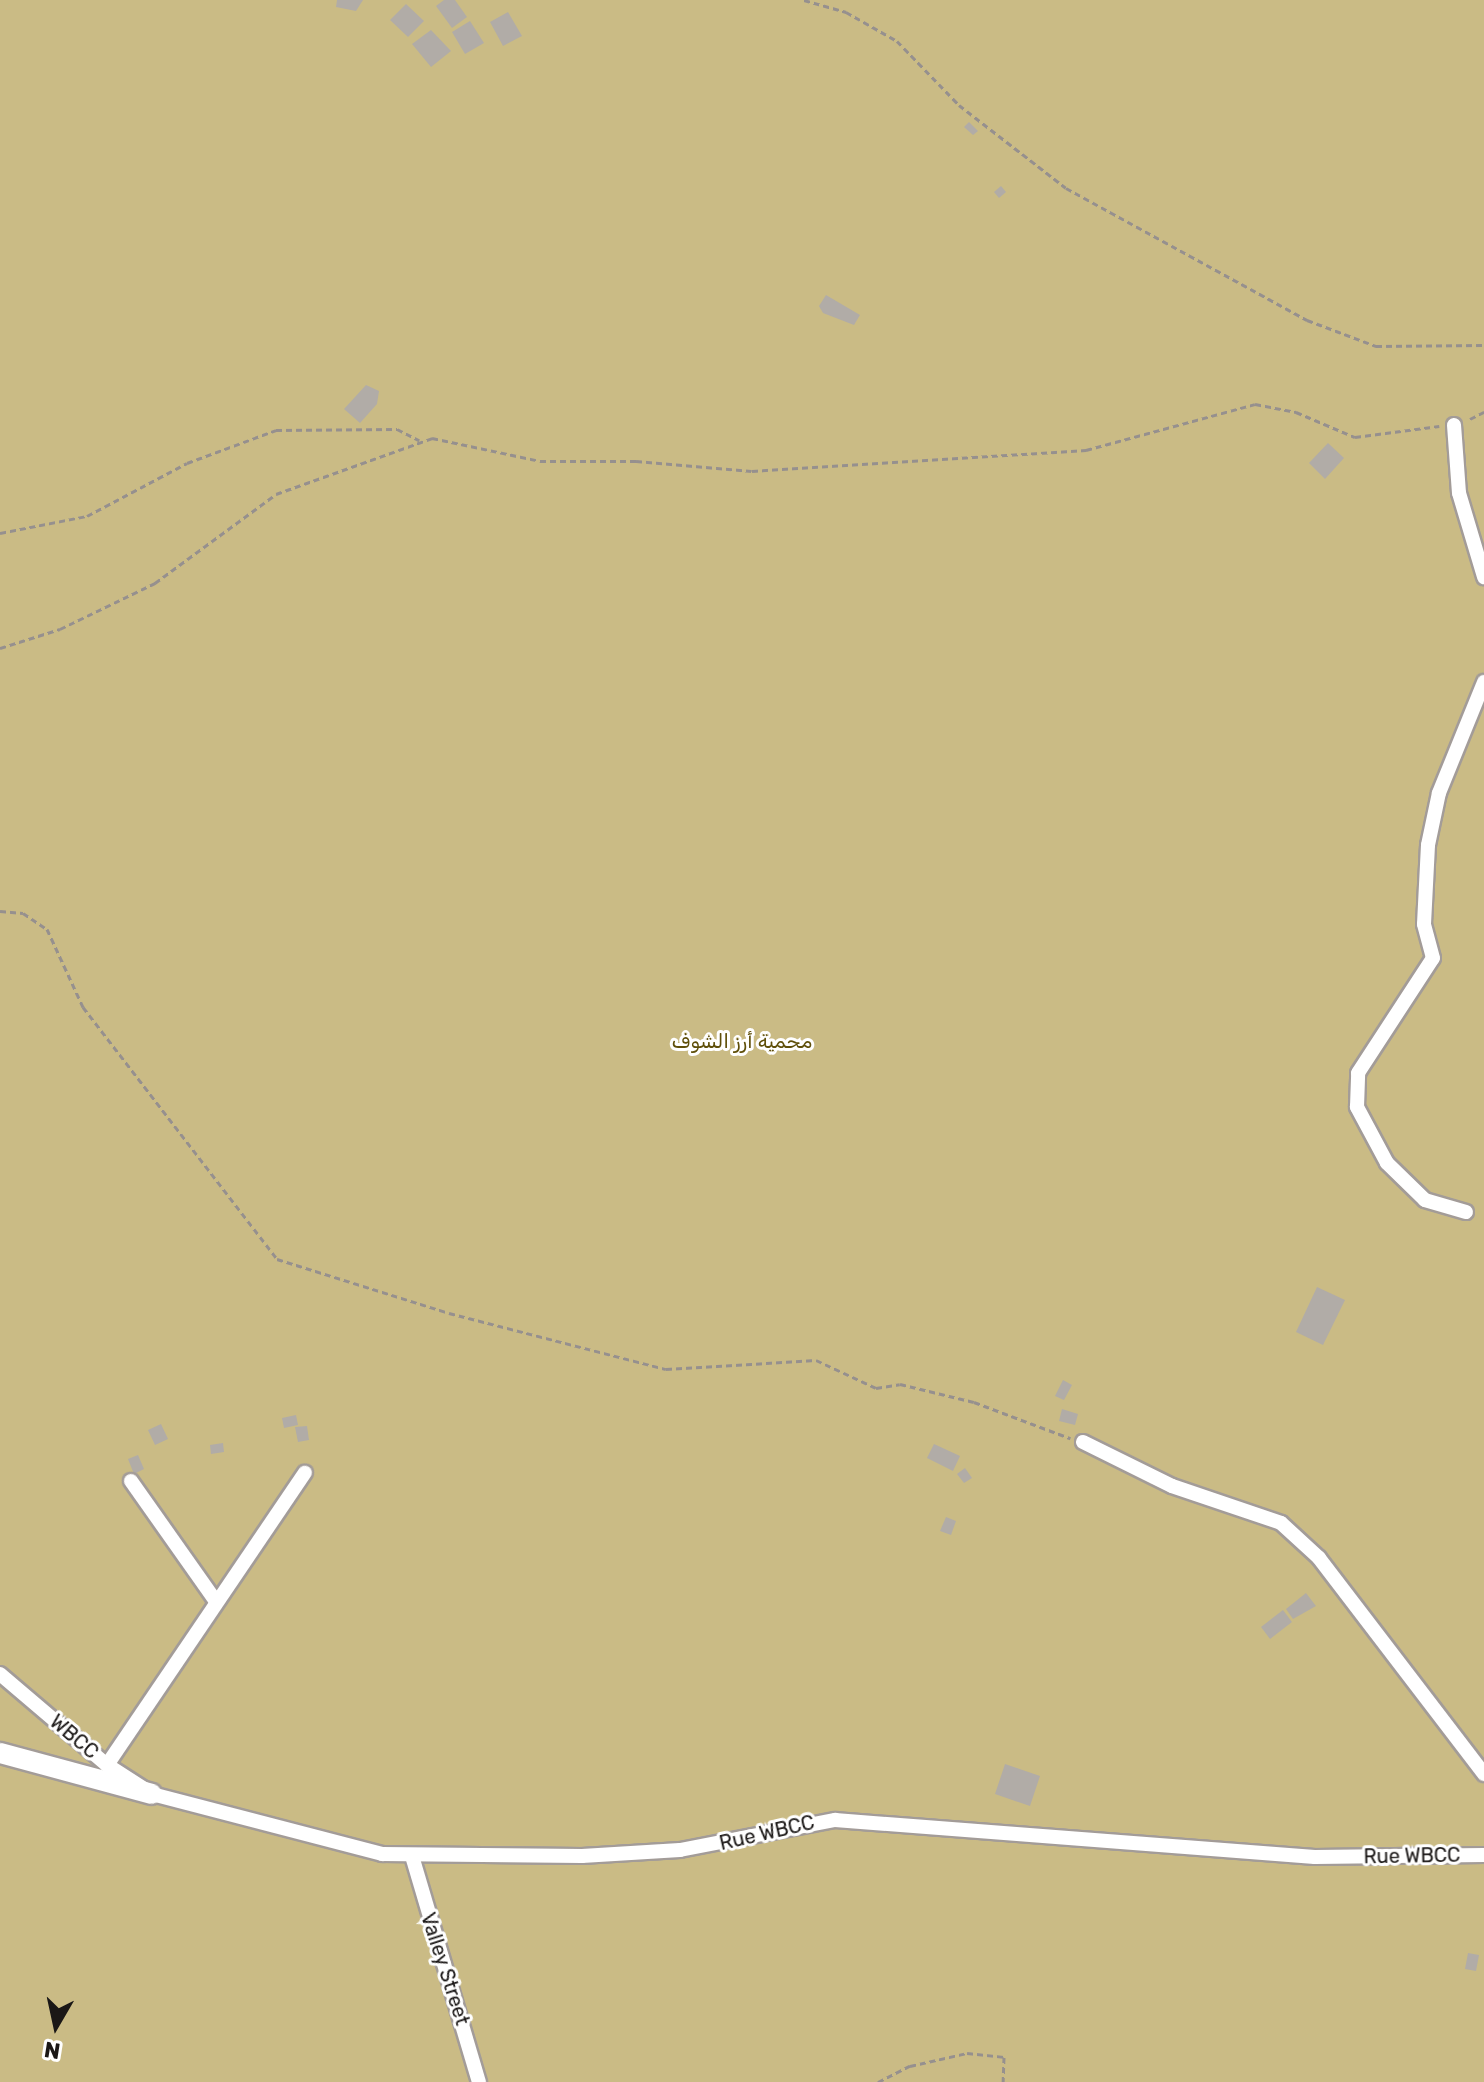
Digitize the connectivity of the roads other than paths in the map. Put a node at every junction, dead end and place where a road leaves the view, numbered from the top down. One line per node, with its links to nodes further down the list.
1 (1454, 425): 2 (street)
2 (1484, 577)
3 (1484, 682): 4 (street)
4 (1466, 1212)
5 (1083, 1442): 12 (street)
6 (305, 1473): 8 (street)
7 (131, 1481): 8 (street)
8 (215, 1600): 11 (street)
9 (0, 1674): 11 (street, WBCC)
10 (0, 1753): 13 (street)
11 (107, 1765): 13 (street, WBCC)
12 (1484, 1774)
13 (152, 1794): 15 (street, Rue WBCC)
14 (1484, 1855): 15 (street, Rue WBCC)
15 (412, 1856): 16 (street, Valley Street)
16 (479, 2082)

